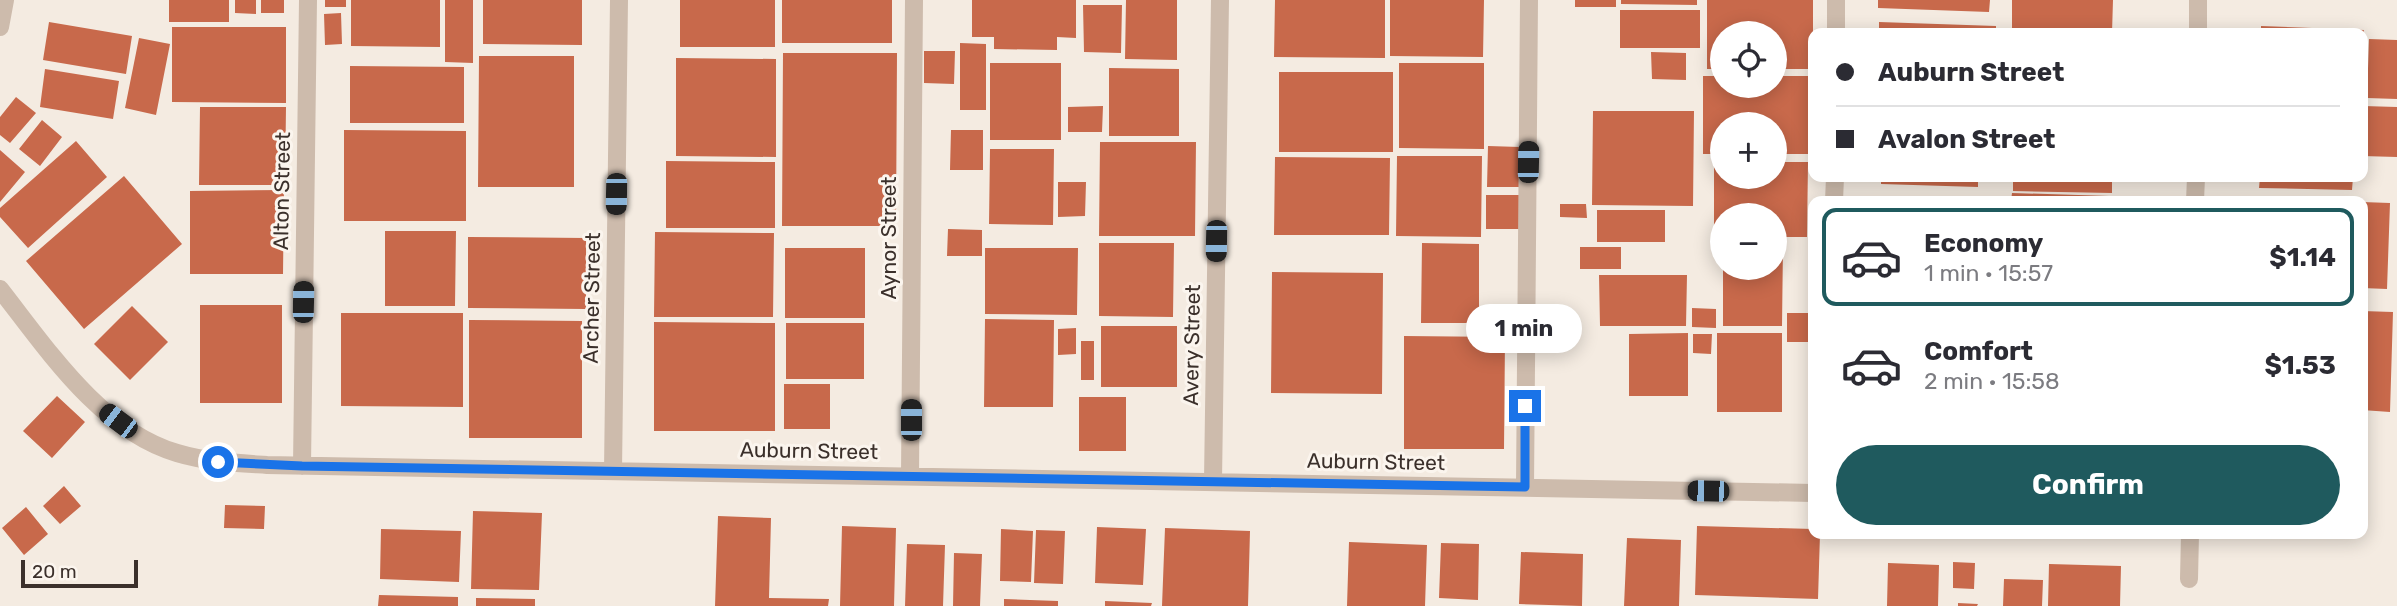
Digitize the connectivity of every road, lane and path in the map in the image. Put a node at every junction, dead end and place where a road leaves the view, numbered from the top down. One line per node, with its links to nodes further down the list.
1 (5, 0): 9 (street)
2 (308, 0): 13 (street, Alton Street)
3 (619, 0): 14 (street, Archer Street)
4 (914, 0): 15 (street, Aynor Street)
5 (1220, 0): 16 (street, Avery Street)
6 (1529, 0): 17 (street)
7 (1836, 0): 10 (street)
8 (2198, 0): 11 (street)
9 (0, 27)
10 (1836, 28)
11 (2198, 28)
12 (0, 289): 13 (street, Auburn Street)
13 (302, 466): 14 (street, Auburn Street)
14 (613, 471): 15 (street, Auburn Street)
15 (910, 476): 16 (street, Auburn Street)
16 (1213, 481): 17 (street, Auburn Street)
17 (1525, 487): 18 (street, Auburn Street)
18 (1808, 493)
19 (2190, 539): 20 (street)
20 (2189, 579)

